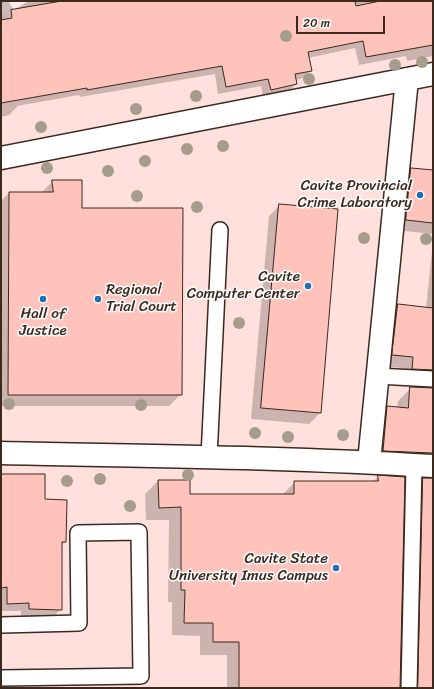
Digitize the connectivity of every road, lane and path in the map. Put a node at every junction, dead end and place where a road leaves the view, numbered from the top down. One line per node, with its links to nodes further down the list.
1 (433, 74): 2 (street)
2 (407, 79): 3 (street); 5 (street)
3 (1, 158)
4 (220, 230): 8 (lane)
5 (378, 376): 6 (lane); 9 (street)
6 (433, 379)
7 (1, 453): 8 (street)
8 (209, 457): 9 (street)
9 (369, 462): 10 (street)
10 (424, 465): 13 (lane)
11 (1, 625): 12 (lane)
12 (1, 678)
13 (409, 688)

